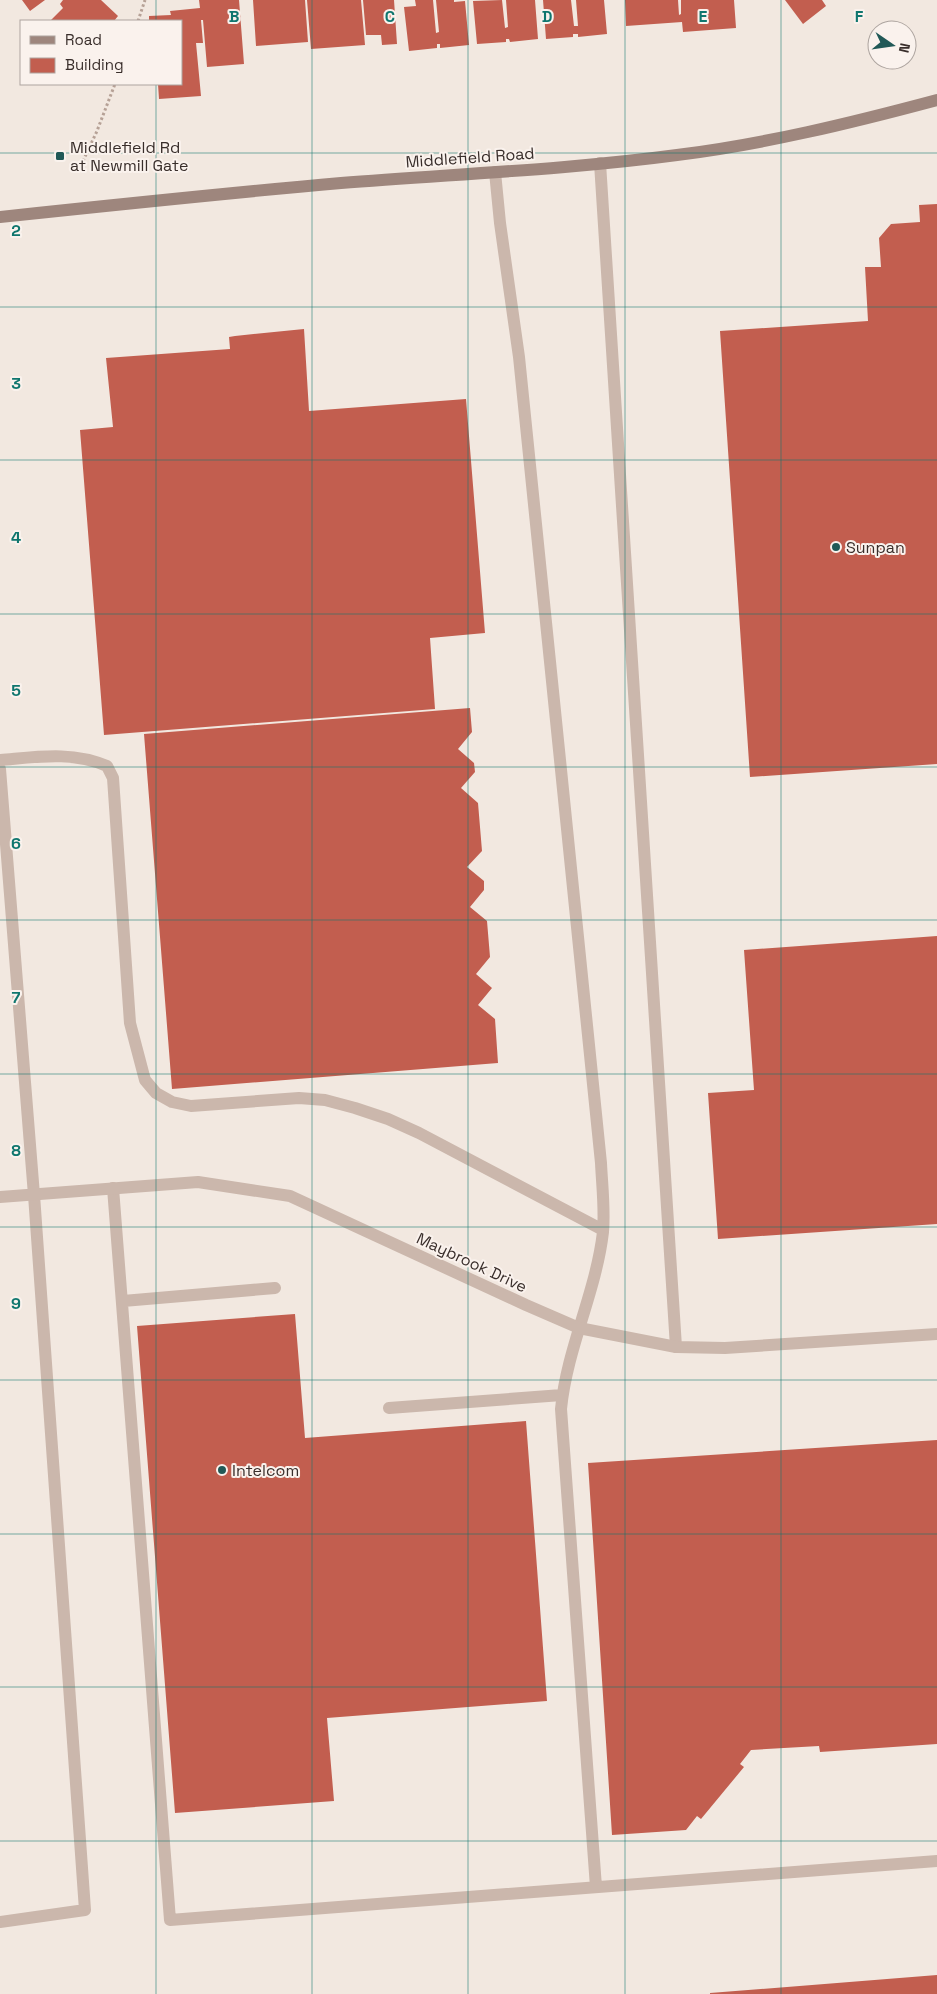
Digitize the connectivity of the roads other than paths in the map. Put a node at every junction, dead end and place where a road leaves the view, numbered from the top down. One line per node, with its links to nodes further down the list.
1 (937, 100): 2 (main road, Middlefield Road)
2 (600, 163): 3 (main road, Middlefield Road); 15 (street)
3 (495, 172): 4 (main road, Middlefield Road); 10 (street)
4 (0, 217)
5 (0, 760): 10 (street)
6 (0, 769): 8 (street)
7 (113, 1188): 8 (street, Maybrook Drive); 12 (street); 13 (street, Maybrook Drive)
8 (34, 1195): 9 (street, Maybrook Drive); 20 (street)
9 (0, 1197)
10 (603, 1230): 13 (street)
11 (275, 1288): 12 (street)
12 (123, 1302): 19 (street)
13 (579, 1328): 15 (street, Maybrook Drive); 16 (street)
14 (937, 1334): 15 (street, Maybrook Drive)
15 (676, 1347)
16 (562, 1395): 17 (street); 19 (street)
17 (389, 1408)
18 (937, 1861): 19 (street)
19 (596, 1887)
20 (0, 1922)

